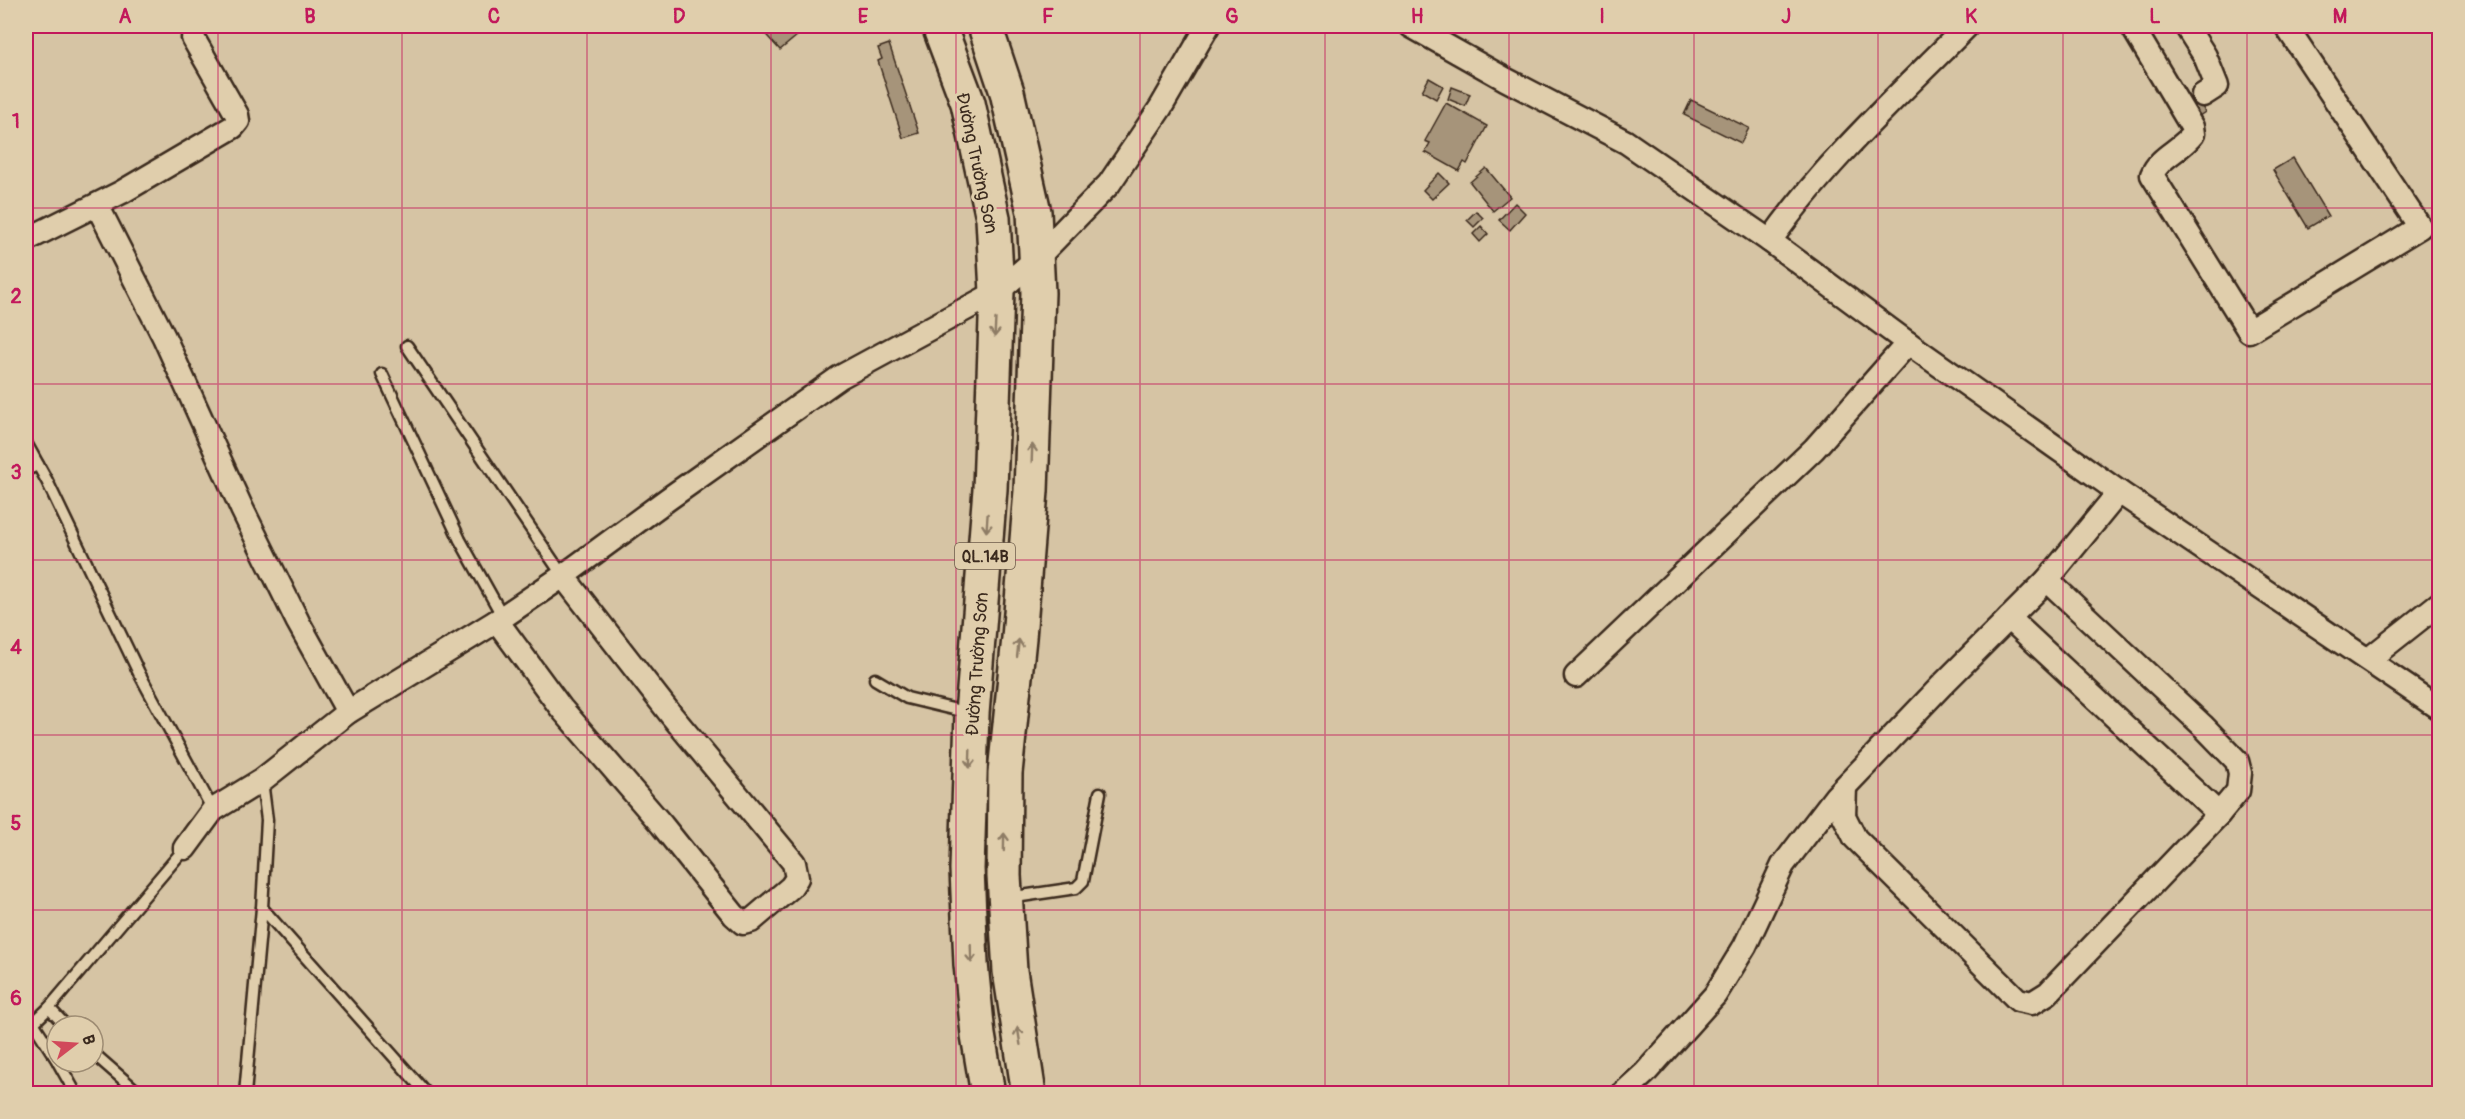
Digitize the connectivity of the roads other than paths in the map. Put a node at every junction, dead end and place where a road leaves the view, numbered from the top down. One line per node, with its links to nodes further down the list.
1 (939, 26): 15 (highway, Đường Trường Sơn / QL.14B)
2 (985, 26): 14 (highway, Đường Trường Sơn / QL.14B)
3 (1208, 26): 14 (street)
4 (1411, 26): 13 (street)
5 (1967, 26): 13 (street)
6 (2132, 26): 8 (street)
7 (2186, 26): 10 (street)
8 (2286, 26)
9 (193, 38): 11 (street)
10 (2203, 95)
11 (97, 205): 12 (street); 32 (street)
12 (26, 240)
13 (1770, 241): 16 (street)
14 (1036, 259): 15 (street); 40 (highway, Đường Trường Sơn / QL.14B, one-way to 14)
15 (997, 292): 23 (street); 33 (highway, Đường Trường Sơn / QL.14B, one-way to 33)
16 (1908, 343): 22 (street); 29 (street)
17 (407, 346): 23 (lane)
18 (382, 374): 27 (lane)
19 (26, 443): 20 (lane)
20 (38, 465): 21 (lane); 37 (lane)
21 (26, 470)
22 (2119, 492): 24 (street); 28 (street)
23 (563, 576): 27 (street); 27 (street)
24 (2047, 580): 26 (street); 38 (street)
25 (2439, 603): 28 (street)
26 (2009, 618): 35 (street); 38 (street)
27 (500, 619): 32 (street)
28 (2369, 659): 31 (street)
29 (1576, 676)
30 (875, 679): 33 (lane)
31 (2439, 709)
32 (348, 712): 34 (street)
33 (972, 714): 52 (highway, Đường Trường Sơn / QL.14B, one-way to 52)
34 (262, 780): 37 (street); 41 (lane)
35 (1845, 787): 38 (street); 54 (street)
36 (1100, 793): 40 (lane)
37 (213, 810): 39 (street)
38 (2219, 814)
39 (185, 848): 42 (lane)
40 (1005, 898): 53 (highway, Đường Trường Sơn / QL.14B, one-way to 40)
41 (262, 908): 50 (lane); 51 (lane)
42 (49, 1008): 43 (lane); 44 (lane)
43 (55, 1014)
44 (30, 1027): 45 (lane)
45 (45, 1045)
46 (105, 1063): 49 (lane)
47 (65, 1074): 48 (lane)
48 (76, 1094)
49 (140, 1094)
50 (245, 1094)
51 (427, 1094)
52 (988, 1094)
53 (1029, 1094)
54 (1622, 1094)

